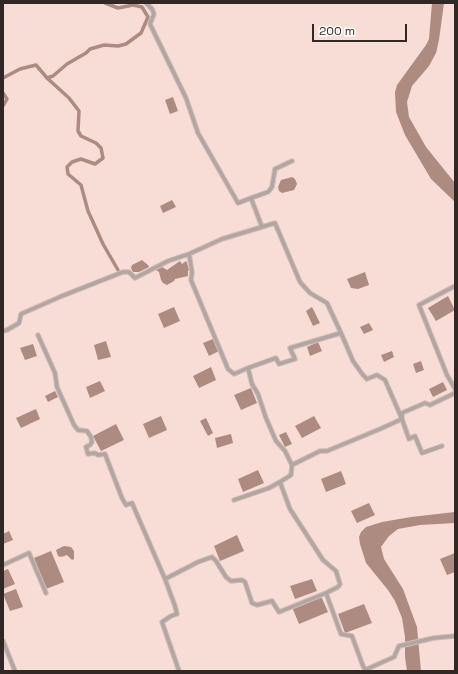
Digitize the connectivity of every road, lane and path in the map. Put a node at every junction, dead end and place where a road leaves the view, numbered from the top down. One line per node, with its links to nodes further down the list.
1 (146, 3): 3 (street)
2 (292, 161): 3 (street)
3 (251, 198): 4 (street)
4 (262, 226): 5 (street); 8 (street)
5 (189, 254): 7 (street); 10 (street)
6 (455, 286): 11 (street)
7 (3, 331)
8 (341, 333): 10 (street); 13 (street)
9 (38, 335): 19 (street)
10 (248, 368): 15 (street)
11 (455, 389)
12 (455, 393): 13 (street)
13 (402, 419): 14 (street); 15 (street)
14 (442, 446)
15 (292, 465): 16 (street)
16 (280, 482): 17 (street); 21 (street)
17 (234, 500)
18 (3, 565): 20 (street)
19 (165, 579): 21 (street); 26 (street)
20 (46, 593)
21 (326, 593): 24 (street)
22 (455, 636): 24 (street)
23 (3, 641): 25 (street)
24 (365, 670)
25 (15, 671)
26 (179, 671)

